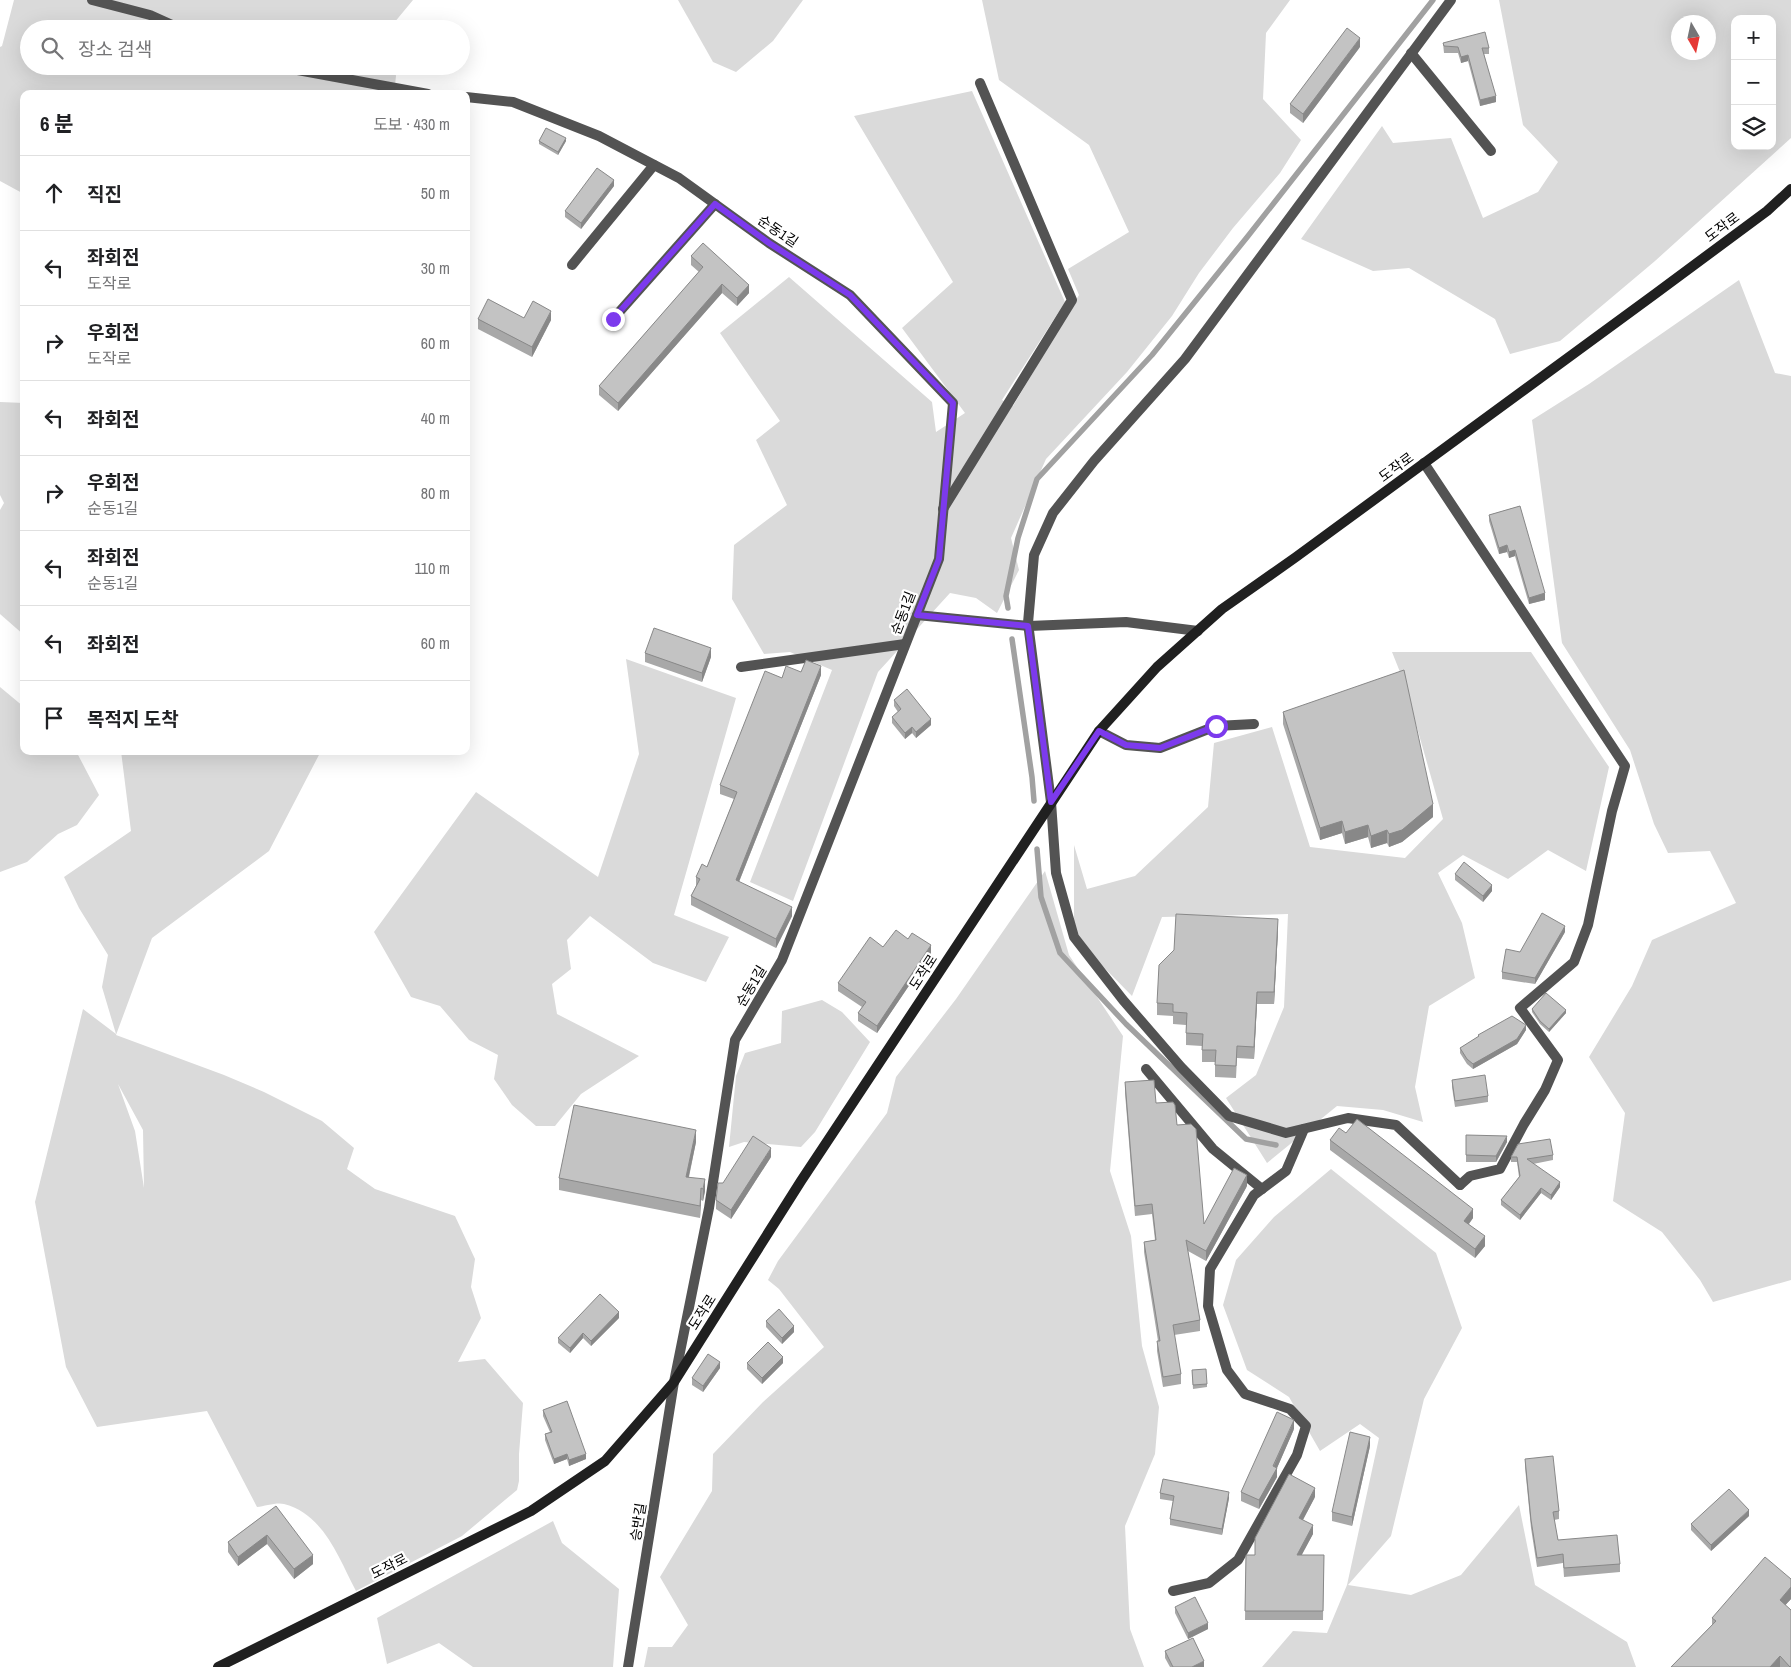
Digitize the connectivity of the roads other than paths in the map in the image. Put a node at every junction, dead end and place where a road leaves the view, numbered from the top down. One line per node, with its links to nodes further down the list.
1 (92, 0): 3 (street)
2 (1451, 0): 4 (street)
3 (161, 20)
4 (1411, 53): 9 (street); 18 (street)
5 (324, 75): 7 (street)
6 (980, 83): 16 (street)
7 (405, 90)
8 (470, 97): 10 (street, 순동1길)
9 (1491, 151)
10 (654, 165): 12 (street, 순동1길); 13 (street)
11 (1791, 189): 15 (street, 도작로)
12 (715, 204): 14 (street); 16 (street, 순동1길)
13 (572, 265)
14 (613, 319)
15 (1424, 463): 19 (street, 도작로); 26 (street)
16 (943, 510): 17 (street, 순동1길)
17 (917, 615): 18 (street); 20 (street, 순동1길)
18 (1028, 626): 19 (street); 24 (street)
19 (1198, 631): 23 (street, 도작로)
20 (906, 644): 21 (street); 28 (street, 순동1길)
21 (741, 667)
22 (1254, 724): 23 (street)
23 (1099, 731): 24 (street, 도작로)
24 (1051, 802): 26 (street); 28 (street, 도작로)
25 (1146, 1069): 27 (street)
26 (1304, 1129): 27 (street)
27 (1262, 1189): 29 (street)
28 (674, 1382): 30 (street, 도작로); 31 (street, 승반길)
29 (1173, 1591)
30 (218, 1667)
31 (628, 1667)

